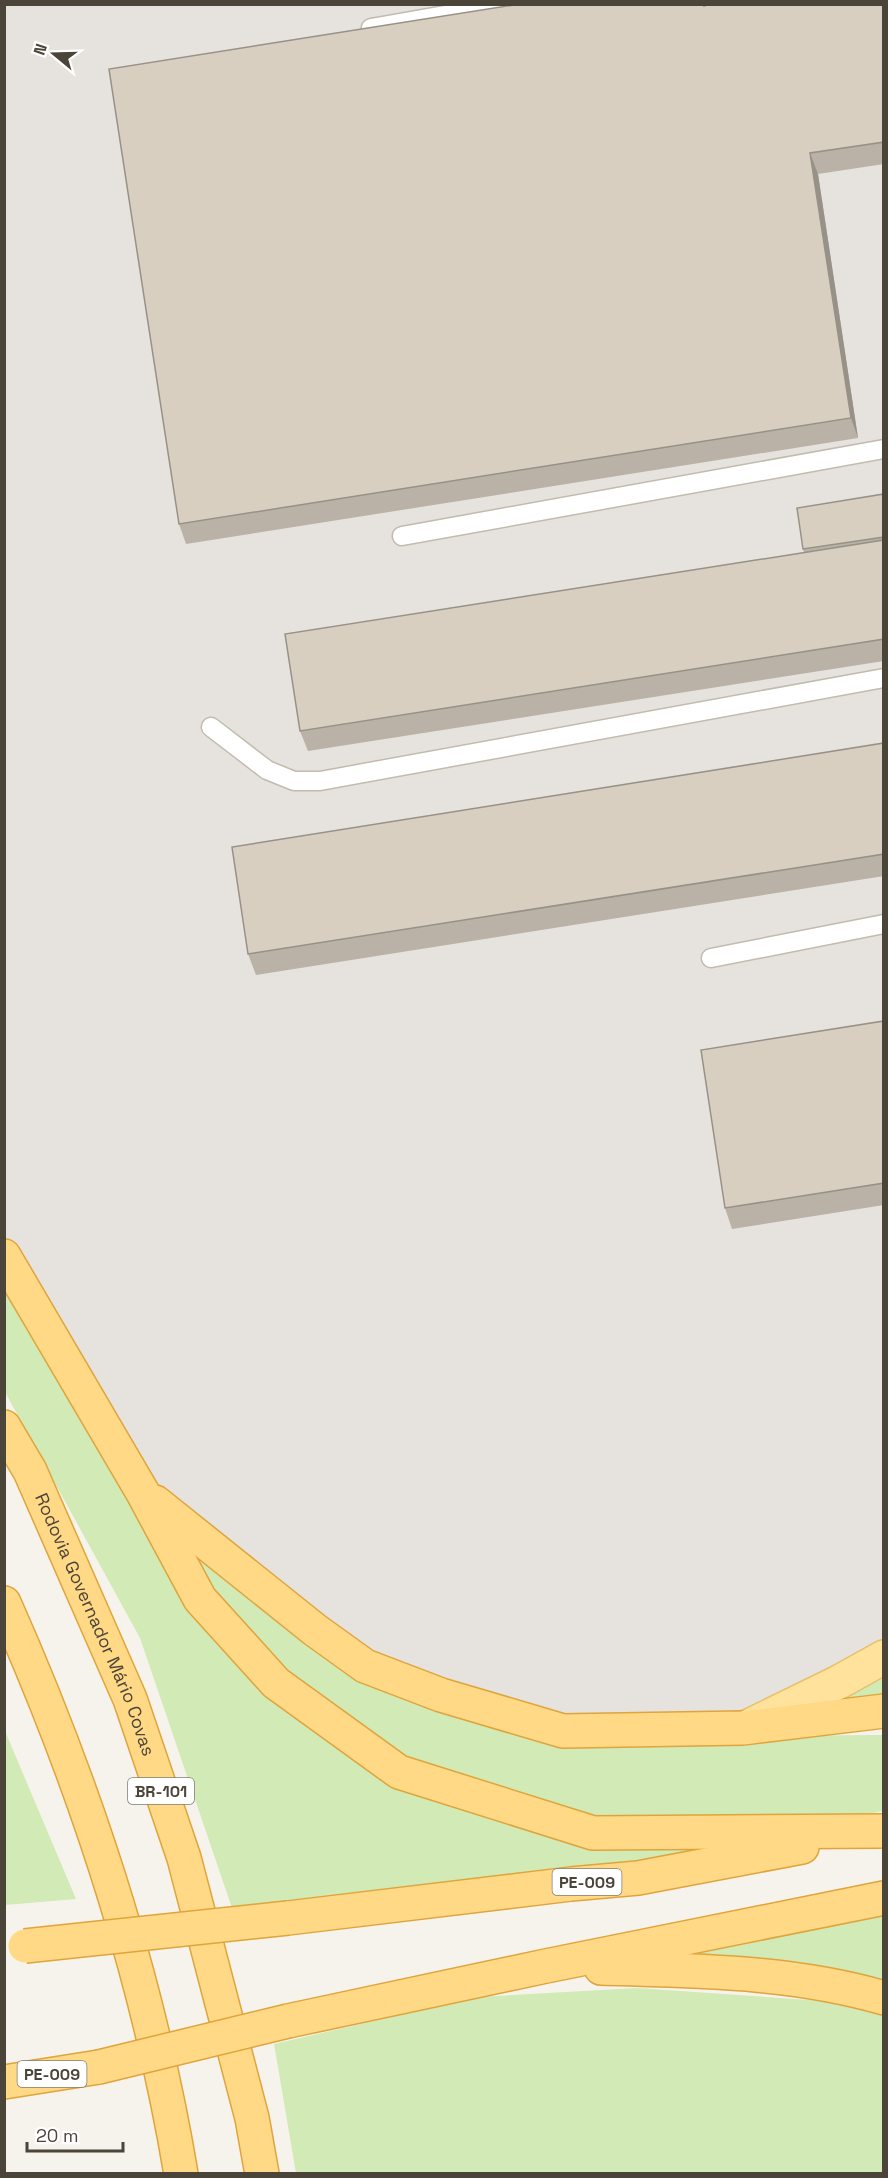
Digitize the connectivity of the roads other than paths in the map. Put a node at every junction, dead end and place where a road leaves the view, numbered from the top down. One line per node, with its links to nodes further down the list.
1 (508, 4): 2 (lane)
2 (359, 30)
3 (884, 449): 4 (lane)
4 (402, 536)
5 (884, 678): 6 (lane)
6 (211, 727)
7 (884, 924): 8 (lane)
8 (711, 958)
9 (4, 1256): 11 (highway)
10 (4, 1427): 23 (highway, Rodovia Governador Mário Covas / BR-101)
11 (143, 1493): 15 (highway); 16 (highway)
12 (4, 1603): 22 (highway)
13 (884, 1657): 15 (main road)
14 (884, 1711): 15 (highway)
15 (743, 1728)
16 (882, 1831): 18 (highway, PE-009, bridge)
17 (884, 1898): 19 (highway, PE-009)
18 (15, 1947)
19 (546, 1966): 20 (highway); 21 (highway, PE-009, bridge)
20 (884, 1998)
21 (4, 2082)
22 (181, 2174)
23 (262, 2174)

